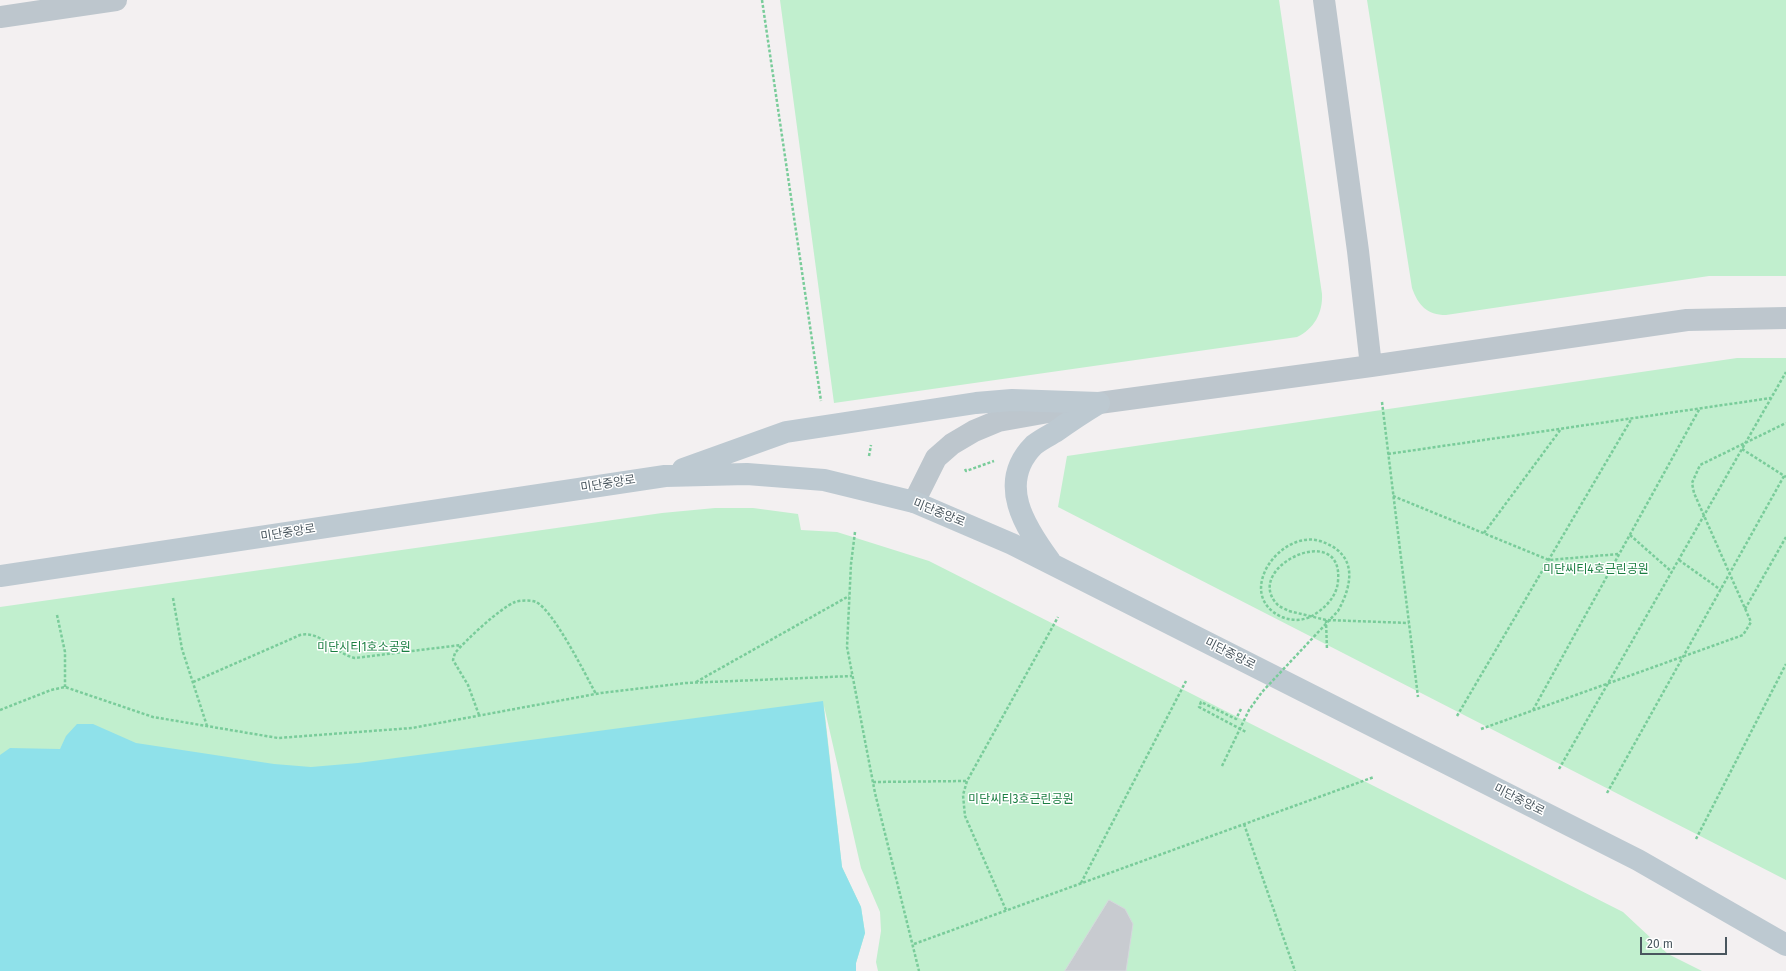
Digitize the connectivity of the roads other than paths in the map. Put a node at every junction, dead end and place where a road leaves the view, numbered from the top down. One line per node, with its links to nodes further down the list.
1 (116, 0): 3 (street)
2 (1324, 0): 5 (street)
3 (0, 17)
4 (1786, 318): 5 (street)
5 (1371, 366): 6 (street)
6 (1099, 402): 7 (street); 8 (street); 9 (street)
7 (665, 476): 8 (street, 미단중앙로); 10 (street, 미단중앙로)
8 (914, 502): 9 (street, 미단중앙로)
9 (1051, 564): 11 (street, 미단중앙로)
10 (0, 576)
11 (1786, 945)

